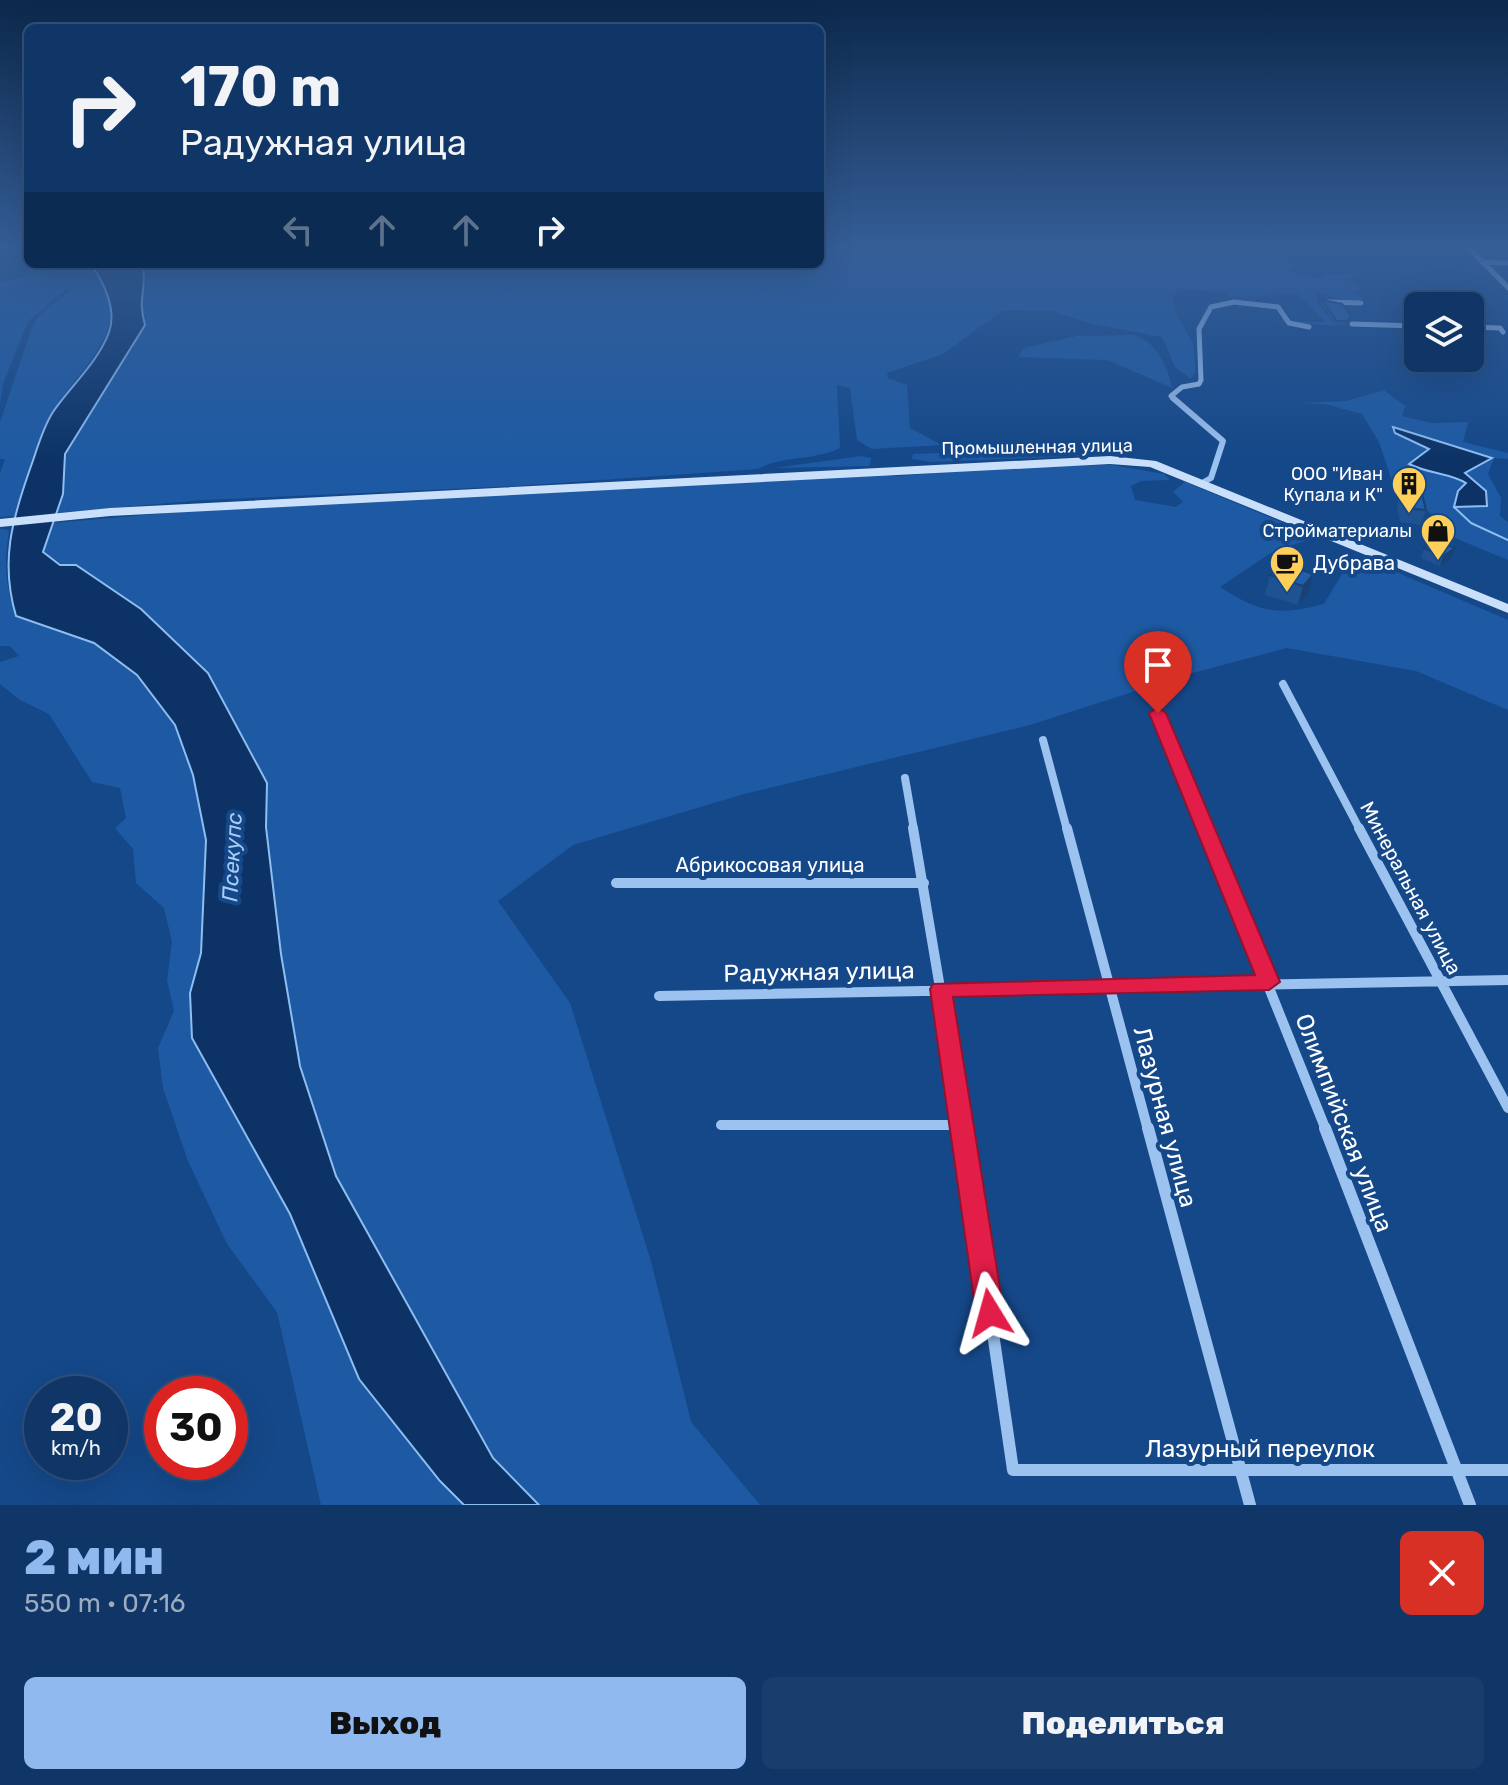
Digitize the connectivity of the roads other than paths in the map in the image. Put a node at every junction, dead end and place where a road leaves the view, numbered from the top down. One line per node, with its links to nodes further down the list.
1 (1205, 317): 8 (street)
2 (1283, 317): 5 (street)
3 (1352, 324): 4 (street)
4 (1404, 326)
5 (1309, 327)
6 (1484, 327): 7 (street)
7 (1503, 332)
8 (1202, 483): 9 (main road, Промышленная улица); 10 (main road, Промышленная улица)
9 (0, 523)
10 (1508, 609)
11 (1283, 684): 19 (street, Минеральная улица)
12 (1158, 713): 18 (street, Олимпийская улица)
13 (1043, 740): 20 (street, Лазурная улица)
14 (905, 778): 16 (street)
15 (616, 883): 16 (street, Абрикосовая улица)
16 (924, 883): 21 (street)
17 (1508, 980): 19 (street, Радужная улица)
18 (1269, 982): 19 (street, Радужная улица); 20 (street, Радужная улица); 28 (street, Олимпийская улица)
19 (1441, 982): 23 (street, Минеральная улица)
20 (1108, 986): 21 (street, Радужная улица); 27 (street, Лазурная улица)
21 (941, 989): 22 (street, Радужная улица); 25 (street)
22 (659, 996)
23 (1508, 1108)
24 (721, 1125): 25 (street)
25 (963, 1125): 27 (street, Лазурный переулок)
26 (1508, 1470): 28 (street, Лазурный переулок)
27 (1241, 1472): 28 (street, Лазурный переулок); 29 (street, Лазурная улица)
28 (1457, 1472): 30 (street, Олимпийская улица)
29 (1250, 1505)
30 (1470, 1505)

